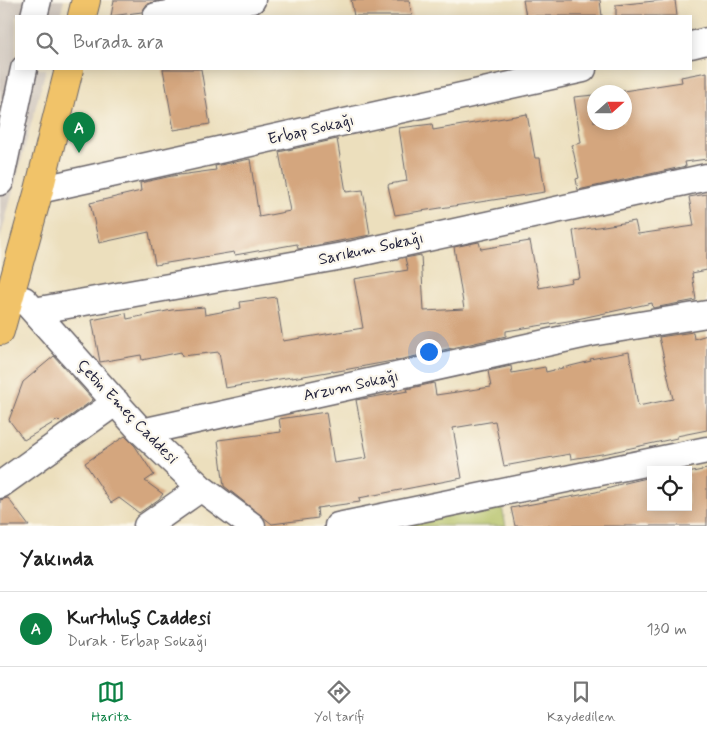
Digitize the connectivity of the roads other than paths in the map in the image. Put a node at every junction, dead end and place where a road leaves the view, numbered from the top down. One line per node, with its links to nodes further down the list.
1 (38, 0): 4 (street)
2 (86, 0): 5 (main road)
3 (252, 0): 6 (street)
4 (34, 15)
5 (82, 15)
6 (162, 15)
7 (707, 41): 8 (street)
8 (692, 45)
9 (24, 70): 13 (street)
10 (69, 70): 14 (main road)
11 (579, 70): 14 (street, Erbap Sokağı)
12 (707, 177): 16 (street, Sarıkum Sokağı)
13 (0, 182)
14 (39, 190): 15 (main road)
15 (12, 287): 16 (street, Çetin Emeç Caddesi); 18 (main road)
16 (34, 311): 19 (street, Çetin Emeç Caddesi)
17 (707, 314): 20 (street, Arzum Sokağı)
18 (0, 331)
19 (116, 402): 20 (street, Çetin Emeç Caddesi); 22 (street)
20 (142, 432): 23 (street, Çetin Emeç Caddesi)
21 (707, 450): 26 (street)
22 (0, 485)
23 (201, 488): 24 (street); 25 (street, Çetin Emeç Caddesi)
24 (147, 526)
25 (252, 526)
26 (338, 526)

